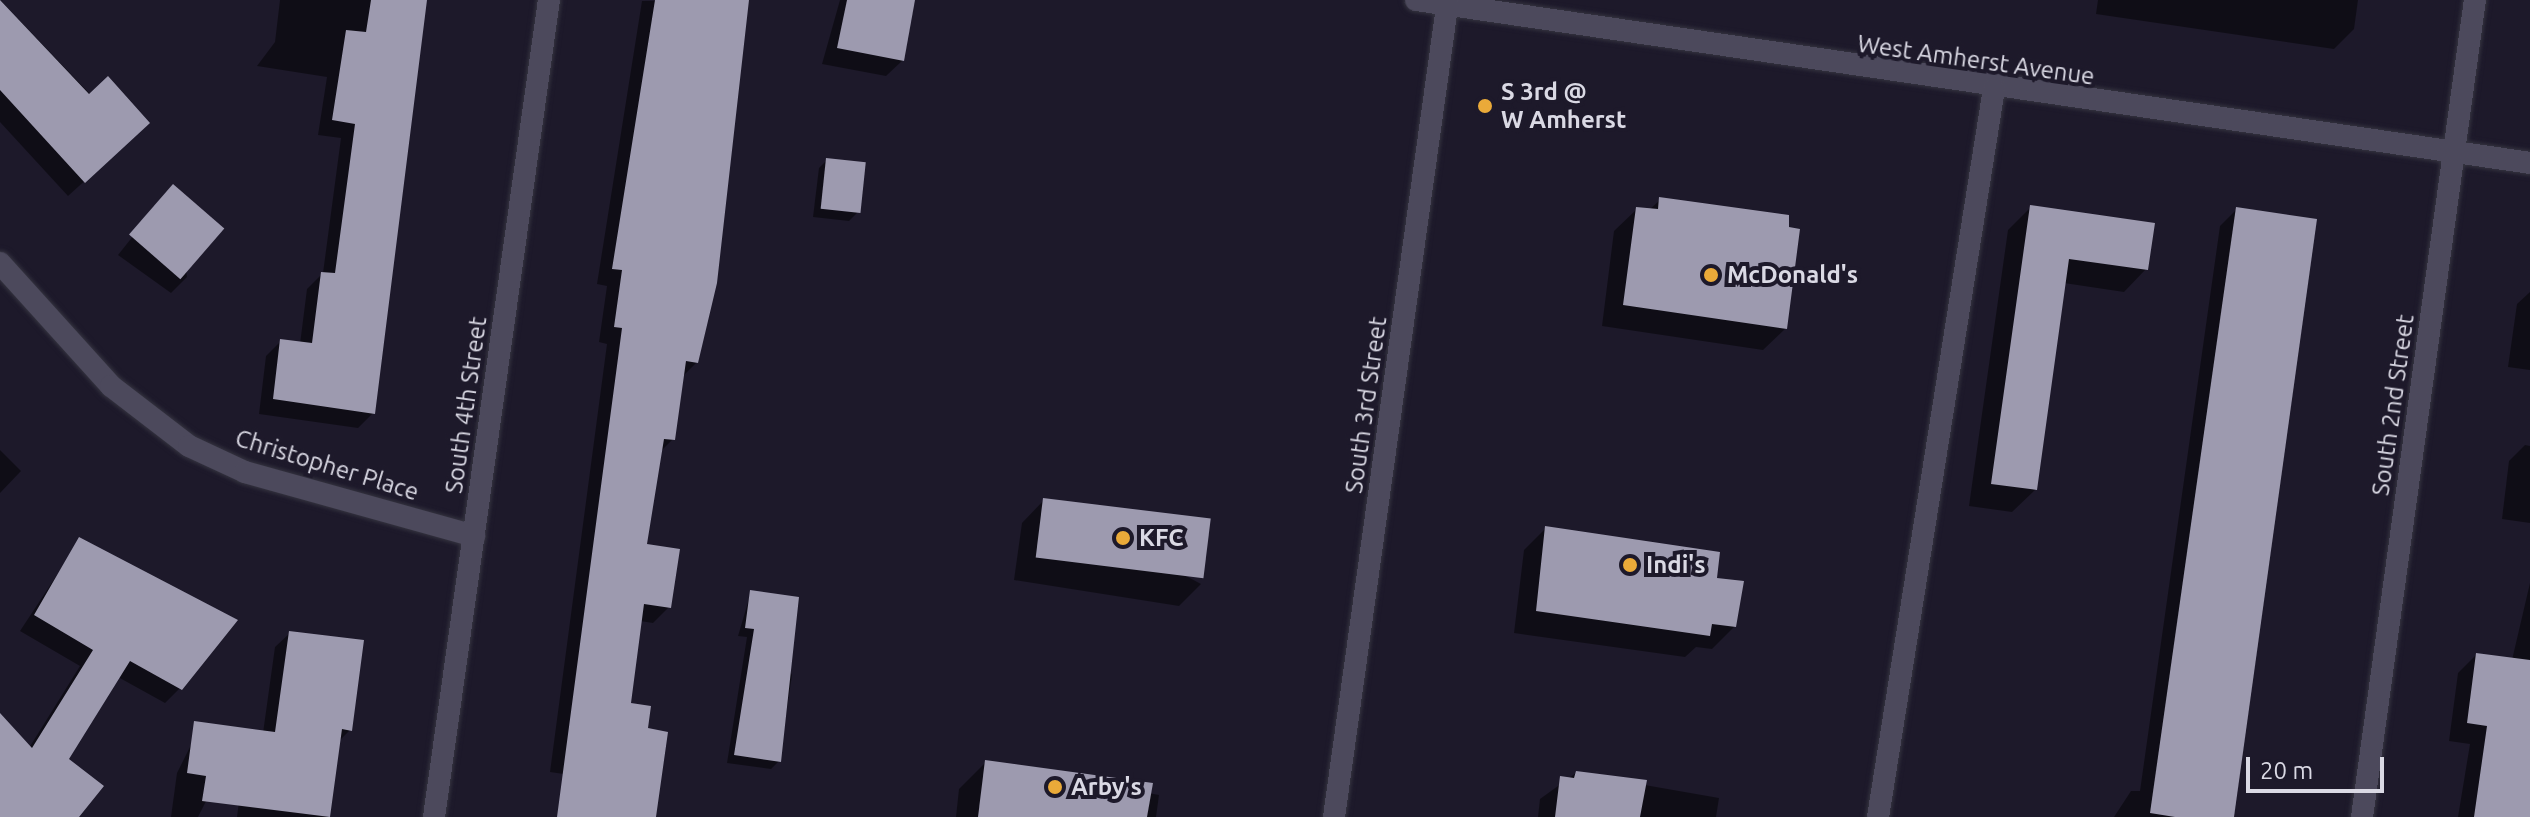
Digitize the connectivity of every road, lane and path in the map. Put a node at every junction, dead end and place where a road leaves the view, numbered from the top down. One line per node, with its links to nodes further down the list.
1 (549, 0): 9 (street, South 4th Street)
2 (1416, 0): 4 (street, West Amherst Avenue)
3 (2475, 0): 6 (street, South 2nd Street)
4 (1447, 2): 5 (street, West Amherst Avenue); 11 (street, South 3rd Street)
5 (1994, 89): 6 (street, West Amherst Avenue); 12 (street)
6 (2455, 151): 7 (street, West Amherst Avenue); 13 (street, South 2nd Street)
7 (2530, 163)
8 (0, 263): 9 (street, Christopher Place)
9 (474, 536): 10 (street, South 4th Street)
10 (434, 817)
11 (1334, 817)
12 (1878, 817)
13 (2362, 817)

